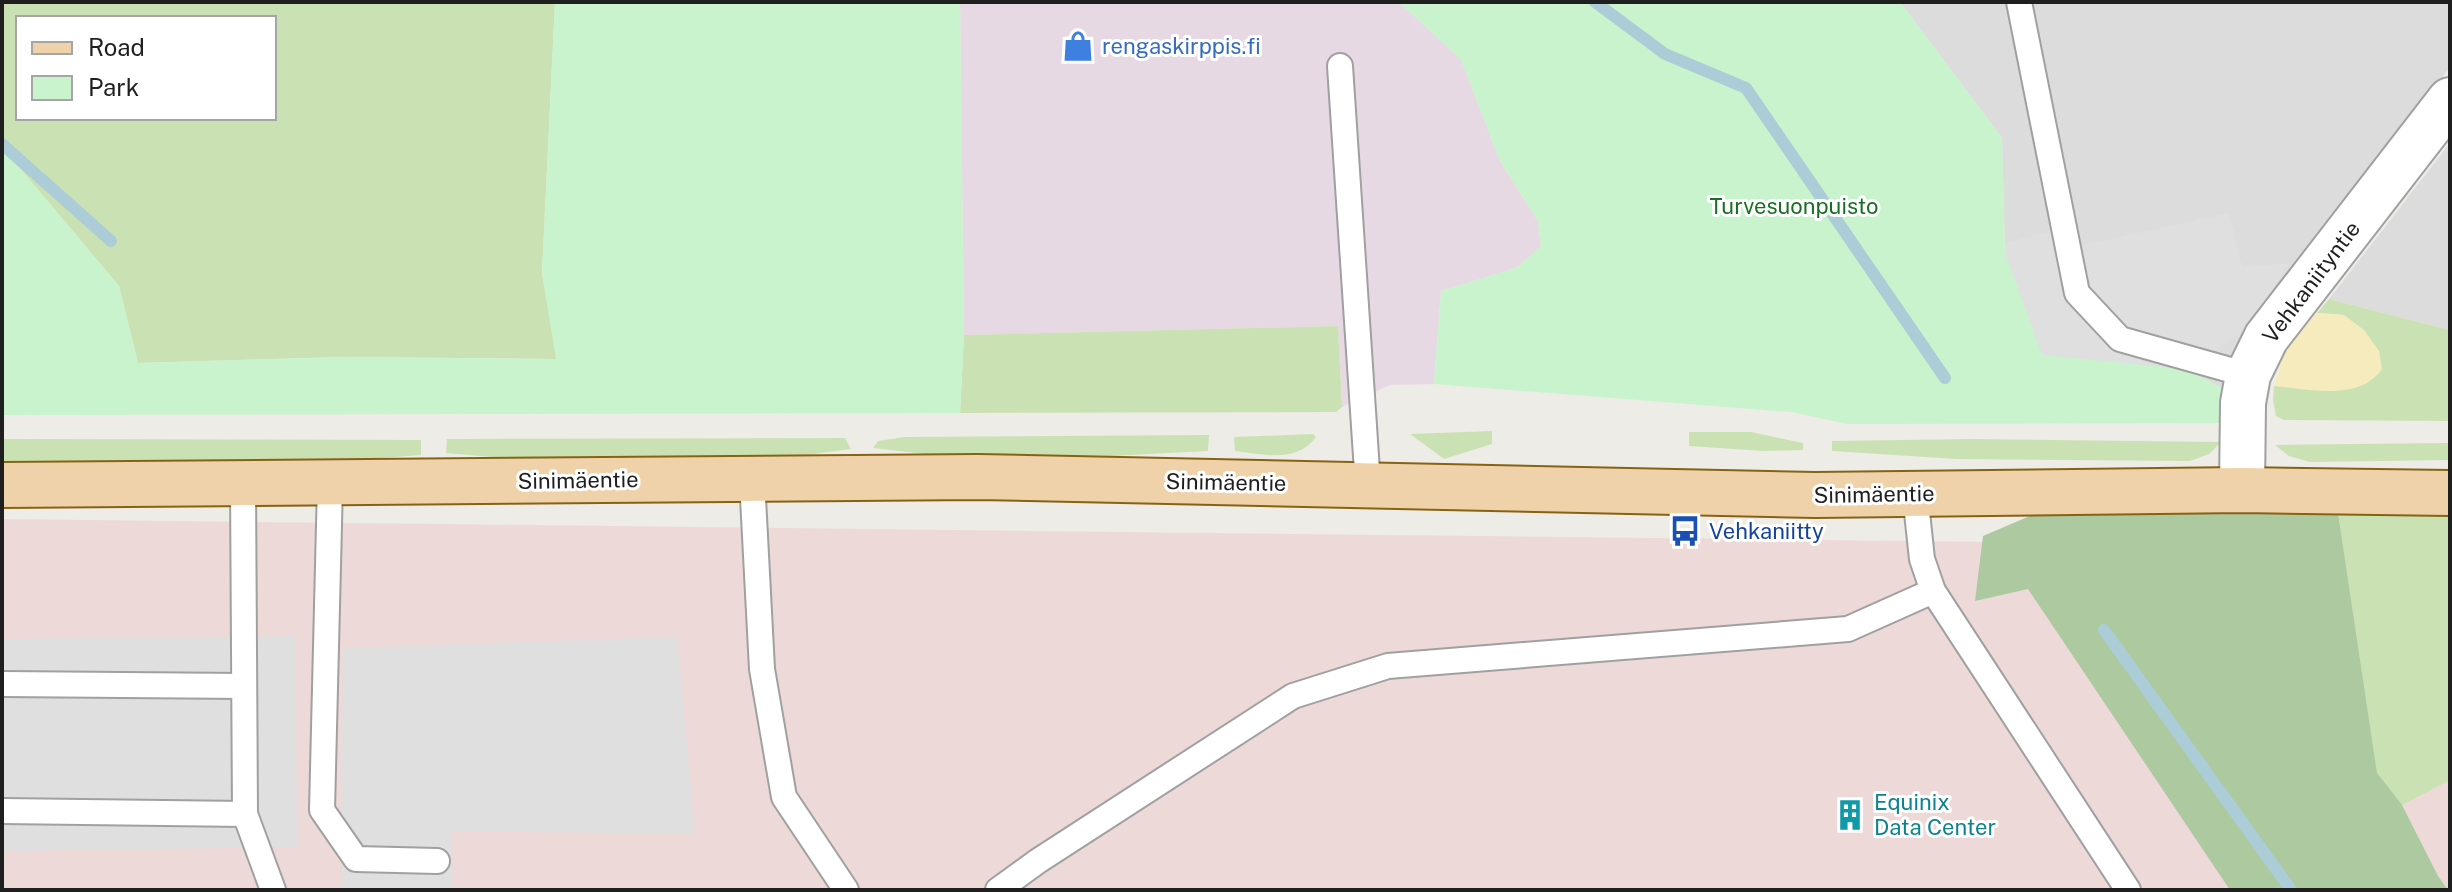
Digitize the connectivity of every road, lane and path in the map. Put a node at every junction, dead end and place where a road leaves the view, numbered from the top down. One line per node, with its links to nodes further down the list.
1 (2019, 2): 4 (lane)
2 (1340, 66): 9 (lane)
3 (2450, 100): 4 (street, Vehkaniityntie)
4 (2248, 375): 10 (street, Vehkaniityntie)
5 (752, 479): 7 (main road, Sinimäentie); 9 (main road, Sinimäentie); 20 (lane)
6 (243, 484): 7 (main road, Sinimäentie); 8 (main road, Sinimäentie); 15 (lane)
7 (330, 484): 18 (lane)
8 (2, 485)
9 (1368, 486): 12 (main road, Sinimäentie)
10 (2242, 490): 11 (main road, Sinimäentie); 12 (main road, Sinimäentie)
11 (2450, 493)
12 (1915, 494): 13 (lane)
13 (1933, 591): 21 (lane); 22 (lane)
14 (2, 684): 15 (lane)
15 (244, 686): 17 (lane)
16 (2, 811): 17 (lane)
17 (245, 814): 19 (lane)
18 (437, 861)
19 (273, 890)
20 (846, 890)
21 (998, 890)
22 (2128, 890)

